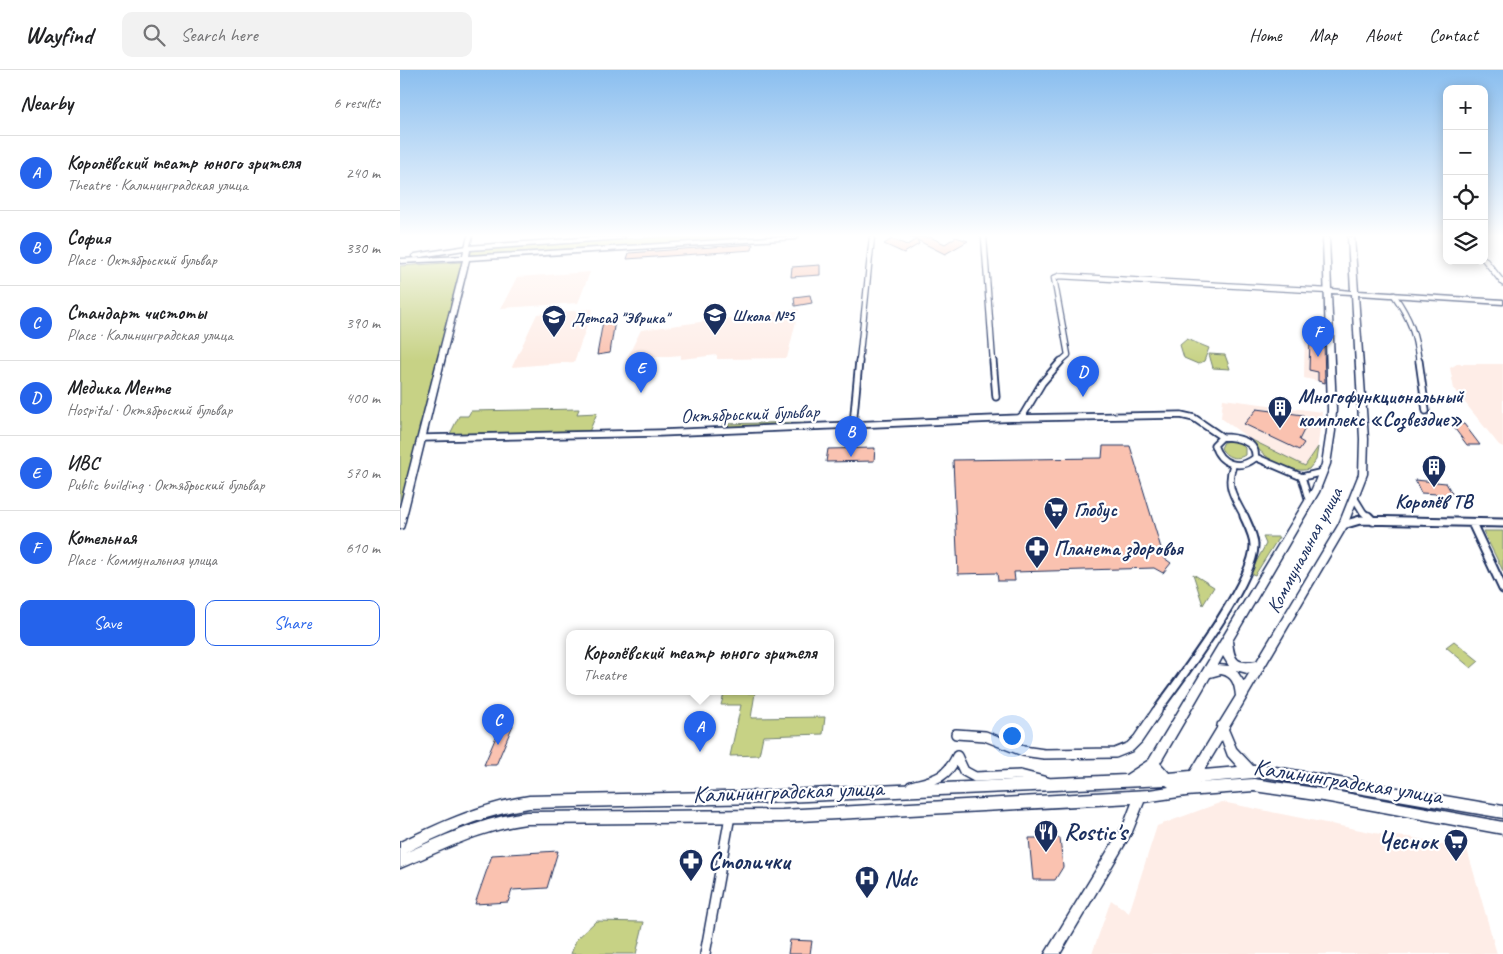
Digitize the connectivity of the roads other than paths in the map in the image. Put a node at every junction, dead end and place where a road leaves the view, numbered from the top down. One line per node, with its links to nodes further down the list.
1 (461, 278): 17 (main road)
2 (868, 278): 15 (street)
3 (987, 278): 12 (street)
4 (1054, 278): 14 (street)
5 (1103, 278): 8 (street)
6 (1328, 278): 8 (main road, Коммунальная улица)
7 (1353, 278): 9 (main road, Коммунальная улица)
8 (1329, 291): 9 (main road); 20 (main road, Коммунальная улица)
9 (1354, 292): 10 (main road); 22 (main road, Коммунальная улица)
10 (1394, 295): 11 (main road); 13 (street)
11 (1503, 302)
12 (996, 397)
13 (1426, 410)
14 (1018, 418): 15 (street, Октябрьский бульвар); 16 (street, Октябрьский бульвар)
15 (853, 425): 17 (street, Октябрьский бульвар)
16 (1222, 437): 18 (street); 19 (street)
17 (423, 438): 27 (main road)
18 (1255, 457): 19 (street); 21 (street, Коммунальная улица)
19 (1233, 465): 35 (street)
20 (1323, 472): 21 (street, Коммунальная улица); 23 (main road, Коммунальная улица)
21 (1302, 477): 23 (street, Коммунальная улица)
22 (1355, 499): 24 (street); 28 (main road, Коммунальная улица)
23 (1309, 502): 30 (main road, Коммунальная улица)
24 (1373, 520): 25 (street); 28 (street)
25 (1472, 522): 26 (street); 29 (street)
26 (1503, 523)
27 (400, 525)
28 (1343, 525): 31 (main road, Коммунальная улица)
29 (1503, 589)
30 (1227, 641): 31 (main road); 32 (main road, Коммунальная улица)
31 (1260, 666): 33 (main road, Коммунальная улица)
32 (1206, 674): 33 (main road); 36 (main road, Коммунальная улица)
33 (1241, 698): 34 (main road, Коммунальная улица)
34 (1222, 727): 37 (main road); 38 (main road, Коммунальная улица)
35 (956, 734)
36 (1153, 764): 39 (main road); 40 (main road, Калининградская улица)
37 (1250, 772): 38 (main road, Калининградская улица); 46 (main road, Калининградская улица)
38 (1193, 777): 39 (main road, Калининградская улица); 43 (main road)
39 (1167, 779): 40 (main road, Калининградская улица); 43 (main road)
40 (1128, 780): 41 (main road, Калининградская улица)
41 (1053, 784): 42 (main road, Калининградская улица); 42 (street, Калининградская улица)
42 (900, 790): 45 (main road, Калининградская улица)
43 (1186, 790): 44 (main road, Калининградская улица); 48 (main road, Калининградская улица)
44 (1141, 796): 47 (main road, Калининградская улица); 52 (main road)
45 (733, 798): 47 (main road); 49 (main road, Калининградская улица)
46 (1503, 812)
47 (730, 816): 50 (main road, Калининградская улица); 51 (street)
48 (1503, 828)
49 (400, 848)
50 (400, 862)
51 (705, 954)
52 (1052, 954)

